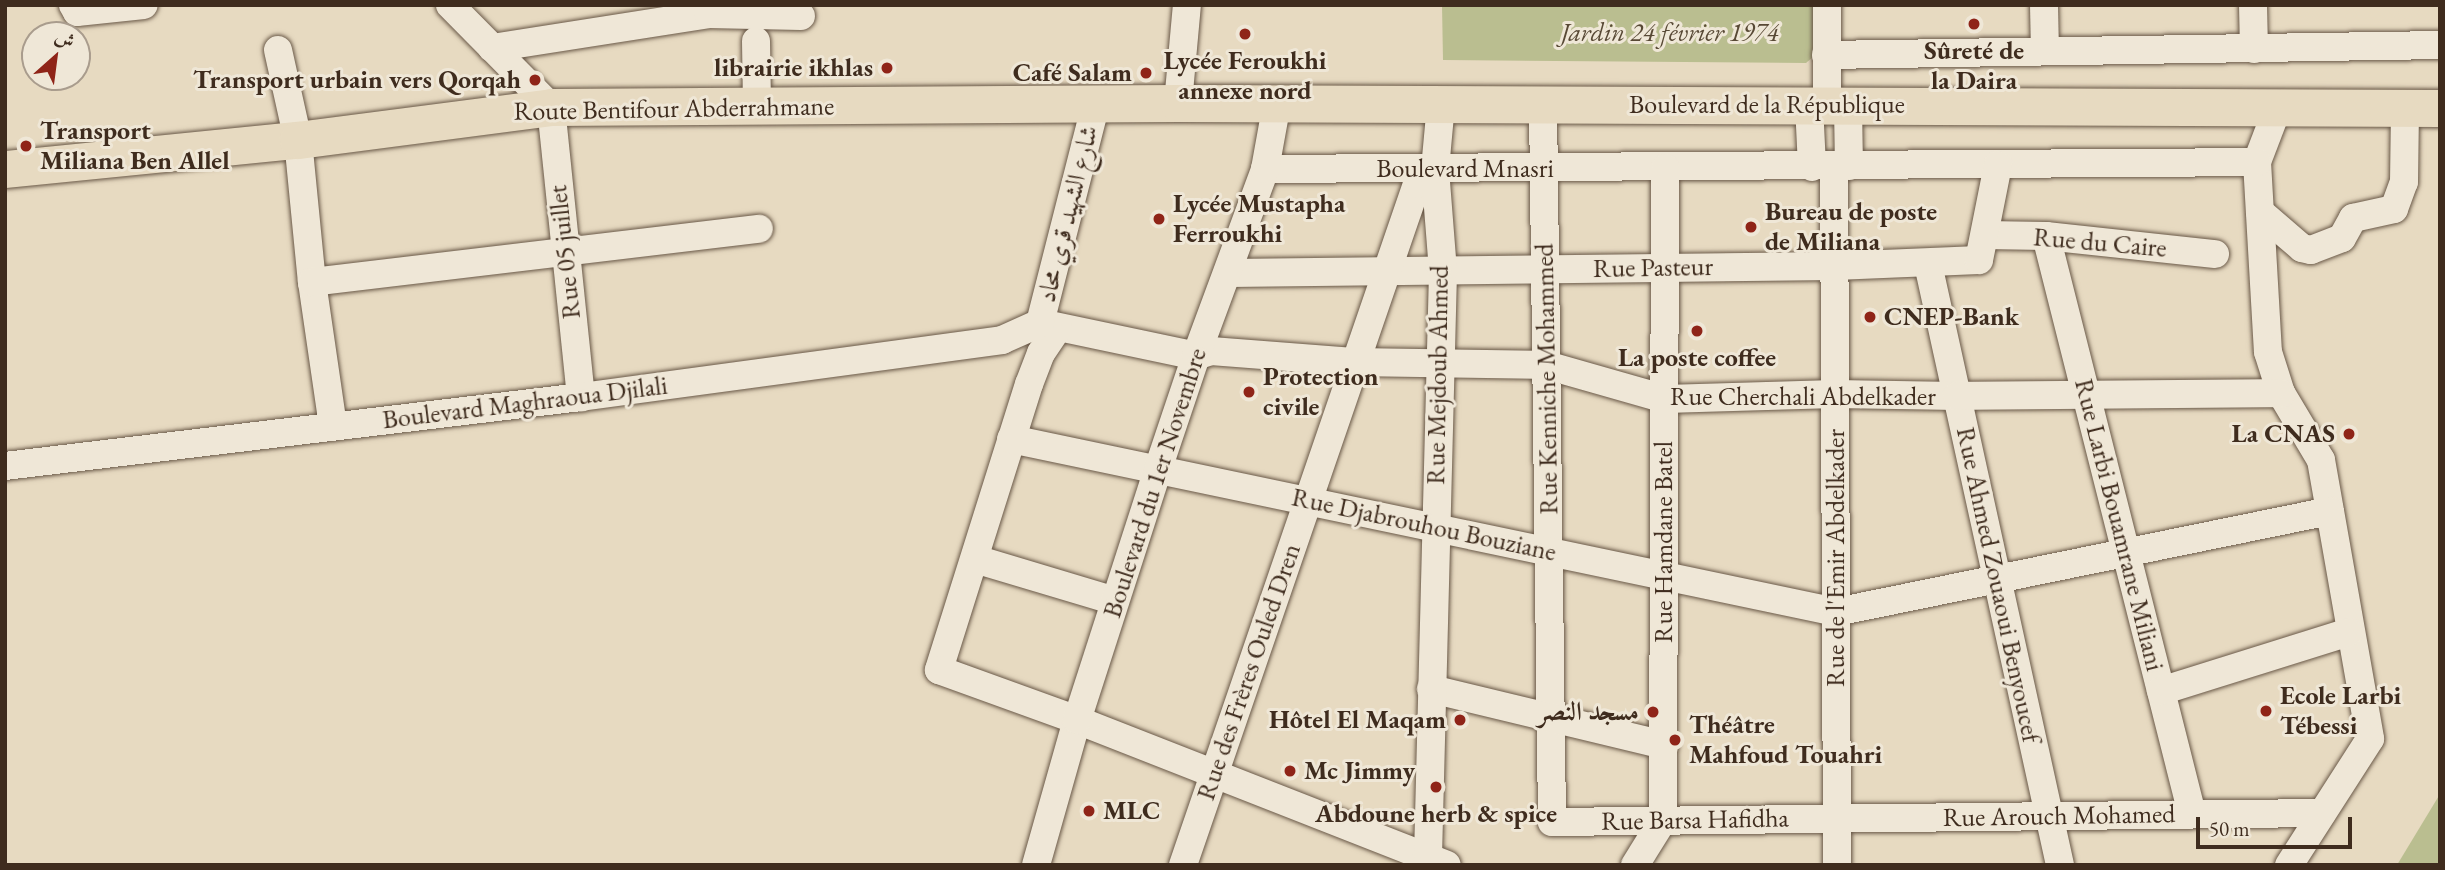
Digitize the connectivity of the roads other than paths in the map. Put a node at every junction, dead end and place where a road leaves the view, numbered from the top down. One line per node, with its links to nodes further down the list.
1 (73, 5): 2 (street)
2 (144, 5)
3 (450, 5): 11 (street)
4 (1187, 5): 16 (street)
5 (1827, 5): 15 (street)
6 (2044, 5): 14 (street)
7 (2253, 5): 12 (street)
8 (801, 16): 11 (street)
9 (756, 41): 22 (street)
10 (2440, 45): 12 (street)
11 (492, 48): 23 (street)
12 (2254, 49): 14 (street)
13 (278, 50): 26 (street)
14 (2045, 51): 15 (street)
15 (1826, 55): 21 (street)
16 (1178, 103): 17 (main road, Boulevard de la République); 18 (main road, Route Bentifour Abderrahmane)
17 (1277, 103): 19 (main road, Boulevard de la République); 33 (street, Boulevard du 1er Novembre)
18 (1096, 104): 22 (main road, Route Bentifour Abderrahmane); 49 (street, شارع الشهيد قري محاد)
19 (1441, 104): 20 (main road, Boulevard de la République); 34 (street, Rue Mejdoub Ahmed)
20 (1543, 104): 21 (main road, Boulevard de la République); 30 (street, Rue Kenniche Mohammed)
21 (1828, 105): 24 (main road, Boulevard de la République); 29 (street); 29 (street)
22 (757, 106): 23 (main road, Route Bentifour Abderrahmane)
23 (551, 107): 26 (main road, Route Bentifour Abderrahmane); 39 (street, Rue 05 juillet)
24 (2278, 107): 25 (main road, Boulevard de la République); 27 (street)
25 (2422, 108): 35 (street)
26 (298, 140): 32 (main road, Route Bentifour Abderrahmane); 48 (street)
27 (2257, 162): 28 (street, Boulevard Mnasri); 35 (street)
28 (1998, 165): 29 (street, Boulevard Mnasri); 37 (street, Rue Pasteur)
29 (1832, 166): 31 (street, Boulevard Mnasri); 42 (street, Rue de l'Emir Abdelkader)
30 (1544, 168): 31 (street, Boulevard Mnasri); 34 (street, Boulevard Mnasri); 44 (street, Rue Kenniche Mohammed)
31 (1665, 168): 43 (street, Rue Hamdane Batel)
32 (5, 169)
33 (1265, 169): 34 (street, Boulevard Mnasri); 46 (street, Boulevard du 1er Novembre)
34 (1435, 169): 45 (street, Rue Mejdoub Ahmed); 47 (street, Rue des Frères Ouled Dren)
35 (2260, 212): 57 (street)
36 (759, 229): 39 (street)
37 (1985, 235): 38 (street, Rue du Caire); 41 (street, Rue Pasteur)
38 (2046, 236): 40 (street, Rue du Caire); 56 (street, Rue Larbi Bouamrane Miliani)
39 (564, 252): 48 (street); 60 (street, Rue 05 juillet)
40 (2215, 254)
41 (1928, 264): 42 (street, Rue Pasteur); 59 (street, Rue Ahmed Zouaoui Benyoucef)
42 (1835, 266): 43 (street, Rue Pasteur); 58 (street, Rue de l'Emir Abdelkader)
43 (1665, 267): 44 (street, Rue Pasteur); 61 (street, Rue Hamdane Batel)
44 (1545, 270): 45 (street, Rue Pasteur); 54 (street, Rue Kenniche Mohammed)
45 (1443, 271): 47 (street, Rue Pasteur); 53 (street, Rue Mejdoub Ahmed)
46 (1229, 273): 47 (street, Rue Pasteur); 51 (street, Boulevard du 1er Novembre)
47 (1388, 273): 52 (street, Rue des Frères Ouled Dren)
48 (312, 282): 62 (street)
49 (1049, 326): 50 (street, Boulevard Maghraoua Djilali); 51 (street, Rue Cherchali Abdelkader); 55 (street, شارع الشهيد قري محاد)
50 (1002, 340): 55 (street); 60 (street, Boulevard Maghraoua Djilali)
51 (1196, 356): 52 (street, Rue Cherchali Abdelkader); 65 (street, Boulevard du 1er Novembre)
52 (1354, 362): 53 (street, Rue Cherchali Abdelkader); 66 (street, Rue des Frères Ouled Dren)
53 (1439, 362): 54 (street, Rue Cherchali Abdelkader); 68 (street, Rue Mejdoub Ahmed)
54 (1546, 365): 61 (street, Rue Cherchali Abdelkader); 69 (street, Rue Kenniche Mohammed)
55 (1029, 384): 63 (street, شارع الشهيد قري محاد)
56 (2086, 393): 57 (street, Rue Cherchali Abdelkader); 59 (street, Rue Cherchali Abdelkader); 70 (street, Rue Larbi Bouamrane Miliani)
57 (2281, 393): 67 (street)
58 (1835, 394): 59 (street, Rue Cherchali Abdelkader); 61 (street, Rue Cherchali Abdelkader); 75 (street, Rue de l'Emir Abdelkader)
59 (1957, 396): 73 (street, Rue Ahmed Zouaoui Benyoucef)
60 (581, 397): 62 (street, Boulevard Maghraoua Djilali)
61 (1665, 399): 72 (street, Rue Hamdane Batel)
62 (333, 426): 64 (street, Boulevard Maghraoua Djilali)
63 (1011, 439): 65 (street, Rue Djabrouhou Bouziane); 71 (street, شارع الشهيد قري محاد)
64 (5, 466)
65 (1158, 469): 66 (street, Rue Djabrouhou Bouziane); 74 (street, Boulevard du 1er Novembre)
66 (1307, 501): 68 (street, Rue Djabrouhou Bouziane); 82 (street, Rue des Frères Ouled Dren)
67 (2330, 511): 70 (street); 76 (street)
68 (1435, 529): 69 (street, Rue Djabrouhou Bouziane); 77 (street, Rue Mejdoub Ahmed)
69 (1549, 550): 72 (street, Rue Djabrouhou Bouziane); 79 (street, Rue Kenniche Mohammed)
70 (2127, 554): 73 (street); 78 (street, Rue Larbi Bouamrane Miliani)
71 (975, 559): 74 (street); 80 (street, شارع الشهيد قري محاد)
72 (1664, 574): 75 (street, Rue Djabrouhou Bouziane); 81 (street, Rue Hamdane Batel)
73 (1997, 582): 75 (street); 85 (street, Rue Ahmed Zouaoui Benyoucef)
74 (1115, 601): 80 (street, Boulevard du 1er Novembre)
75 (1836, 612): 86 (street, Rue de l'Emir Abdelkader)
76 (2349, 632): 78 (street); 83 (street)
77 (1431, 689): 79 (street); 89 (street, Rue Mejdoub Ahmed)
78 (2161, 691): 84 (street, Rue Larbi Bouamrane Miliani)
79 (1551, 718): 81 (street); 88 (street, Rue Kenniche Mohammed)
80 (1077, 720): 82 (street); 90 (street, Boulevard du 1er Novembre)
81 (1664, 745): 87 (street, Rue Hamdane Batel)
82 (1214, 774): 89 (street); 91 (street, Rue des Frères Ouled Dren)
83 (2322, 813): 84 (street, Rue Arouch Mohamed); 95 (street)
84 (2192, 814): 85 (street, Rue Arouch Mohamed)
85 (2049, 816): 86 (street, Rue Arouch Mohamed); 94 (street, Rue Ahmed Zouaoui Benyoucef)
86 (1838, 818): 87 (street, Rue Barsa Hafidha); 93 (street, Rue de l'Emir Abdelkader)
87 (1663, 820): 88 (street, Rue Barsa Hafidha); 92 (street)
88 (1552, 822)
89 (1433, 862)
90 (1036, 865)
91 (1183, 865)
92 (1635, 865)
93 (1837, 865)
94 (2060, 865)
95 (2289, 865)

